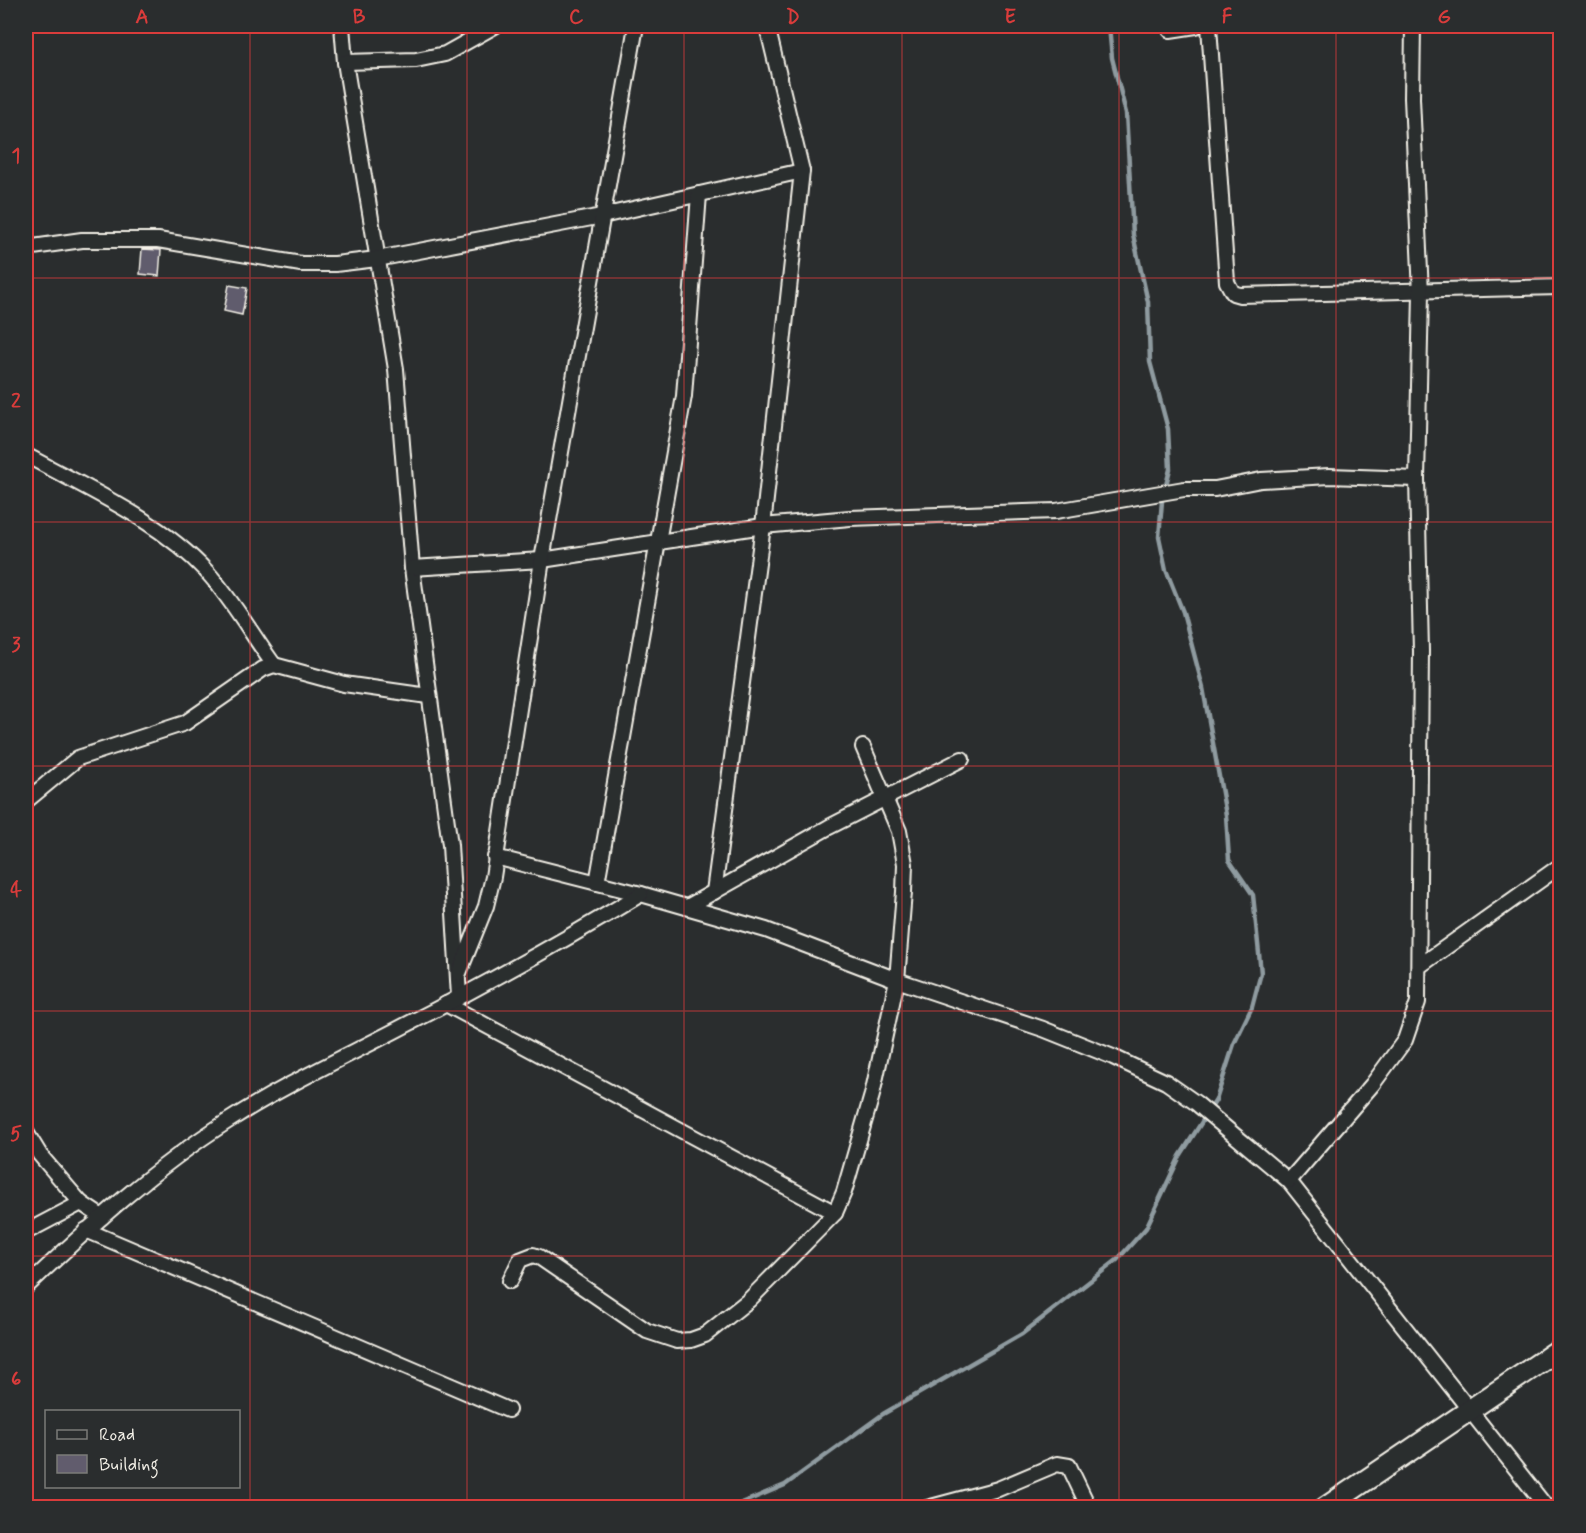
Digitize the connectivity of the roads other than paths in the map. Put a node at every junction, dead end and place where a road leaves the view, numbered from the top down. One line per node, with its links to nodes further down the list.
1 (342, 26): 9 (street)
2 (495, 26): 9 (street)
3 (636, 26): 12 (street)
4 (767, 26): 10 (street)
5 (1196, 26): 8 (street)
6 (1209, 26): 16 (street)
7 (1413, 26): 16 (street)
8 (1170, 30)
9 (345, 62): 14 (street)
10 (802, 171): 11 (street); 19 (street)
11 (699, 194): 12 (street); 20 (street)
12 (602, 216): 14 (street); 21 (street)
13 (26, 248): 14 (street)
14 (377, 259): 22 (street)
15 (1560, 287): 16 (street)
16 (1421, 292): 18 (street)
17 (26, 455): 23 (street)
18 (1417, 479): 19 (street); 35 (street)
19 (764, 526): 20 (street); 32 (street)
20 (657, 540): 21 (street); 31 (street)
21 (542, 560): 22 (street); 29 (street)
22 (412, 568): 24 (street)
23 (273, 665): 24 (street); 28 (street)
24 (428, 696): 36 (street)
25 (863, 747): 27 (street)
26 (962, 759): 27 (street)
27 (884, 798): 32 (street); 37 (street)
28 (26, 801)
29 (495, 857): 31 (street); 36 (street)
30 (1560, 866): 35 (street)
31 (597, 883): 33 (street)
32 (714, 892): 34 (street)
33 (641, 894): 34 (street); 38 (street)
34 (687, 907): 37 (street)
35 (1420, 966): 40 (street)
36 (458, 975): 38 (street)
37 (897, 980): 40 (street); 42 (street)
38 (453, 1000): 42 (street); 43 (street)
39 (26, 1132): 41 (street)
40 (1289, 1181): 50 (street)
41 (81, 1203): 43 (street); 45 (street)
42 (835, 1213): 46 (street)
43 (102, 1217): 44 (street)
44 (86, 1230): 47 (street); 49 (street)
45 (26, 1232)
46 (510, 1281)
47 (26, 1287)
48 (1560, 1349): 50 (street)
49 (508, 1410)
50 (1468, 1410): 53 (street); 54 (street)
51 (927, 1508): 52 (street)
52 (1089, 1508)
53 (1325, 1508)
54 (1547, 1508)

